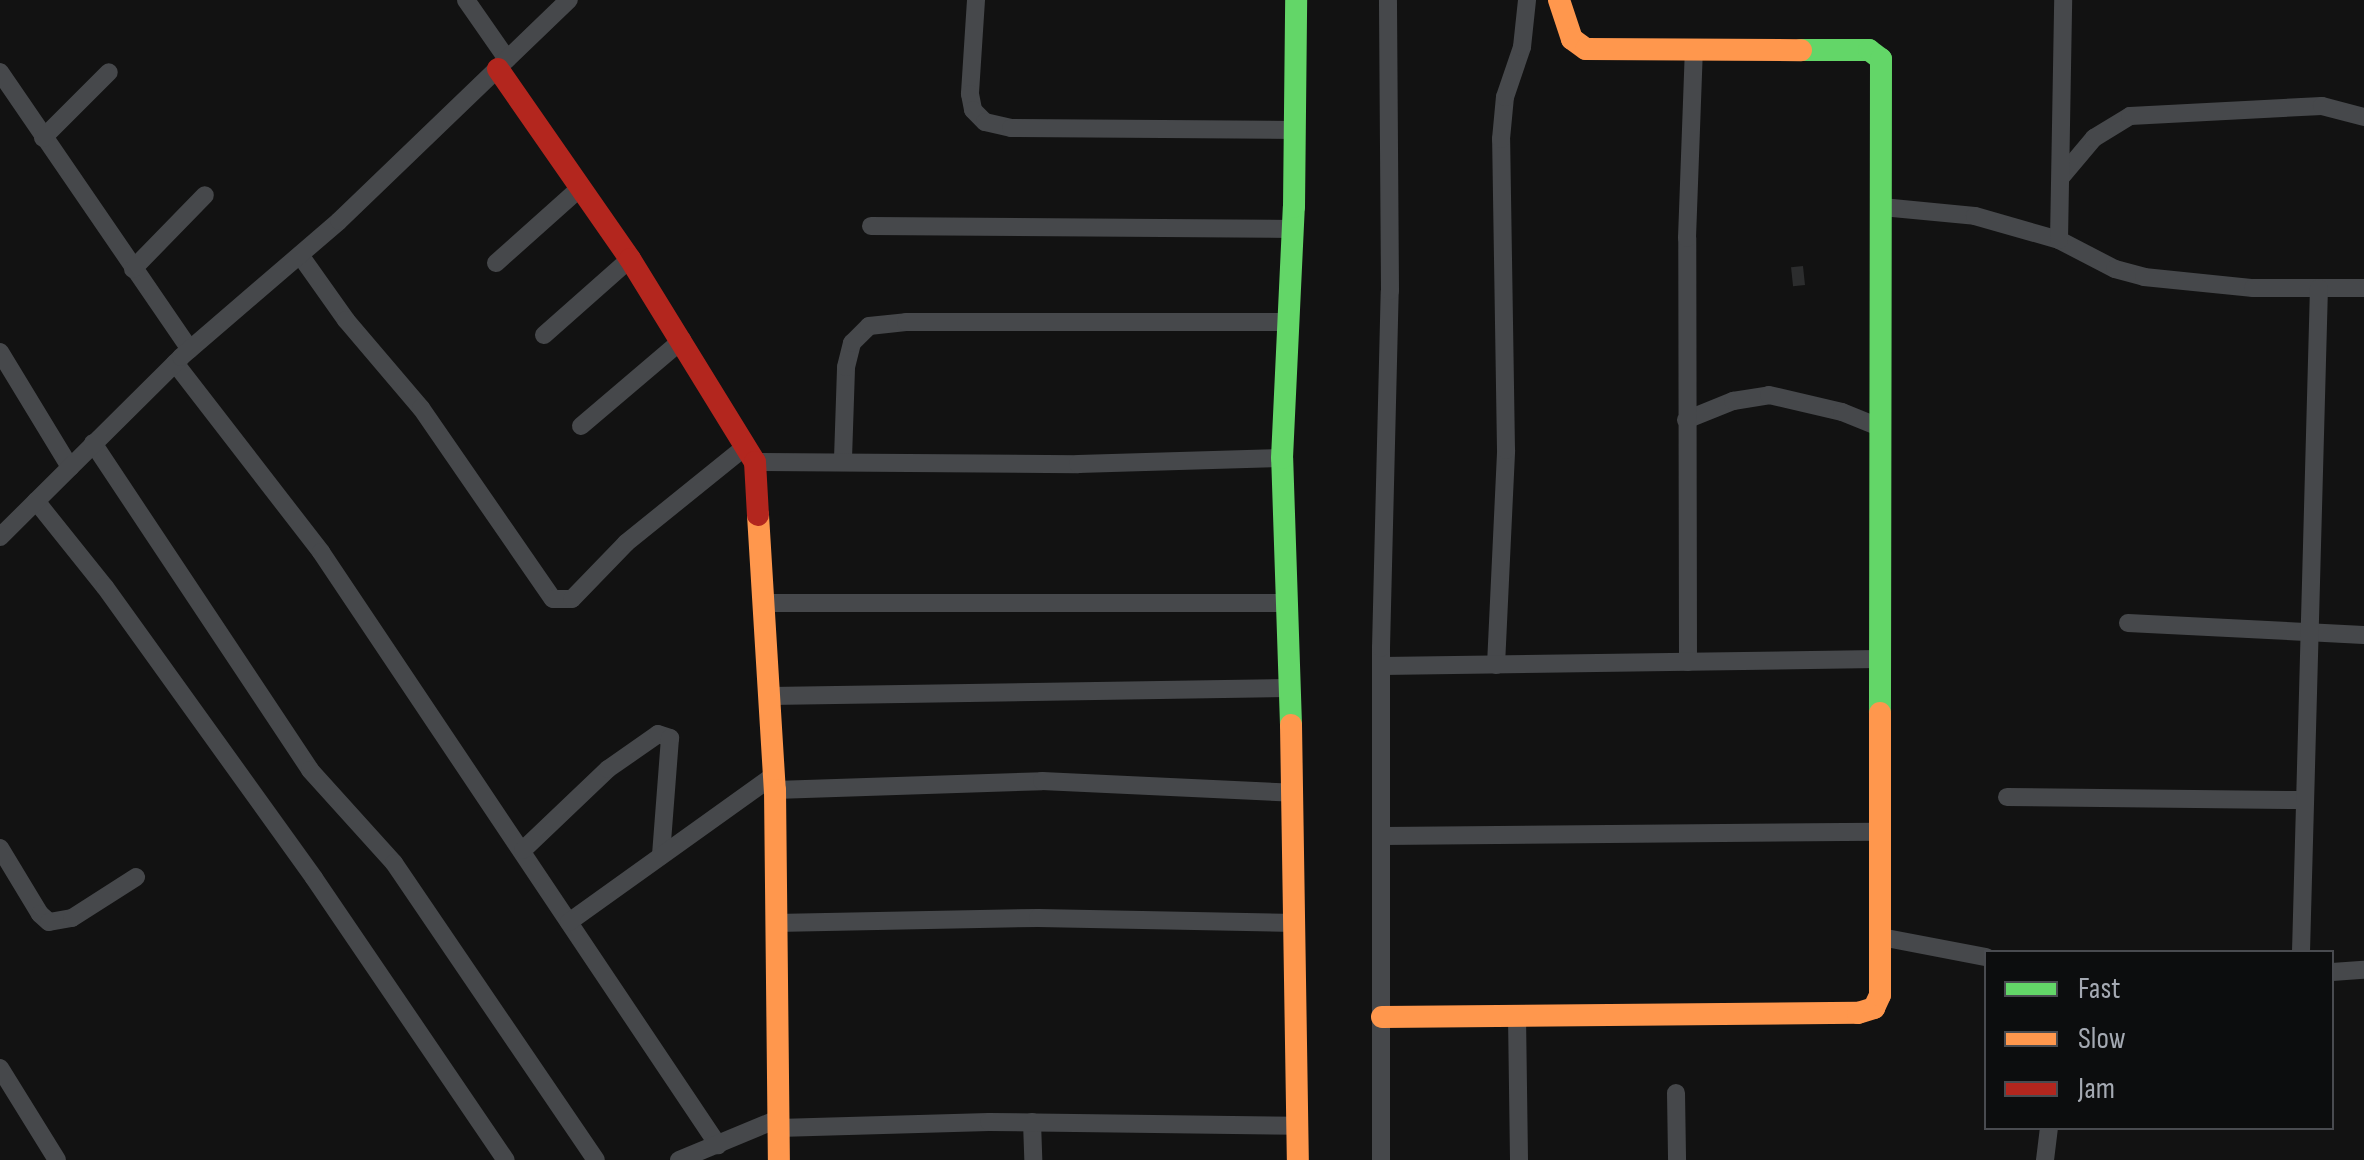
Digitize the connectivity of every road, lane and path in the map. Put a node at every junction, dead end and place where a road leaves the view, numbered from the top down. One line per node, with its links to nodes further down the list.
1 (466, 0): 10 (street)
2 (569, 0): 10 (street)
3 (976, 0): 14 (street)
4 (1296, 0): 14 (street)
5 (1388, 0): 53 (street)
6 (1526, 0): 52 (street)
7 (1559, 0): 9 (street)
8 (2063, 0): 16 (street)
9 (1694, 51): 19 (street); 35 (street)
10 (502, 64): 17 (street); 23 (street)
11 (0, 72): 15 (street)
12 (109, 72): 15 (street)
13 (2364, 117): 16 (street)
14 (1295, 130): 21 (street)
15 (42, 138): 26 (street)
16 (2062, 176): 22 (street)
17 (580, 188): 24 (street); 25 (street)
18 (205, 196): 26 (street)
19 (1882, 207): 22 (street); 37 (street)
20 (872, 226): 21 (street)
21 (1293, 229): 29 (street)
22 (2059, 240): 27 (street)
23 (300, 255): 32 (street); 39 (street)
24 (630, 259): 30 (street); 31 (street)
25 (496, 263)
26 (133, 269): 32 (street)
27 (2319, 288): 28 (street); 48 (street)
28 (2364, 288)
29 (1288, 322): 40 (street); 41 (street)
30 (544, 335)
31 (682, 340): 36 (street); 39 (street)
32 (190, 349): 34 (street)
33 (0, 352): 42 (street)
34 (175, 363): 38 (street); 63 (street)
35 (1686, 420): 37 (street); 51 (street)
36 (581, 426)
37 (1879, 427): 50 (street)
38 (94, 443): 42 (street); 85 (street)
39 (751, 454): 41 (street); 45 (street)
40 (1282, 458): 41 (street); 46 (street)
41 (843, 459)
42 (70, 467): 43 (street)
43 (36, 501): 44 (street); 84 (street)
44 (0, 538)
45 (766, 603): 46 (street); 55 (street)
46 (1287, 603): 54 (street)
47 (2128, 623): 48 (street)
48 (2308, 633): 49 (street); 59 (street)
49 (2364, 635)
50 (1877, 658): 51 (street); 60 (street)
51 (1688, 662): 52 (street)
52 (1496, 665): 53 (street)
53 (1382, 666): 61 (street)
54 (1290, 688): 55 (street); 57 (street)
55 (770, 696): 56 (street)
56 (774, 782): 57 (street); 64 (street); 67 (street)
57 (1293, 793): 68 (street)
58 (2008, 797): 59 (street)
59 (2304, 800): 70 (street)
60 (1877, 832): 61 (street); 69 (street)
61 (1383, 836): 75 (street)
62 (0, 848): 65 (street)
63 (523, 850): 64 (street); 66 (street)
64 (661, 856): 66 (street)
65 (136, 878)
66 (570, 922): 82 (street)
67 (775, 923): 68 (street); 79 (street)
68 (1296, 923): 80 (street)
69 (1880, 937): 71 (street); 74 (street)
70 (2300, 950)
71 (1984, 957)
72 (2364, 970): 73 (street)
73 (2334, 972)
74 (1516, 1016): 75 (street); 91 (street)
75 (1382, 1017): 90 (street)
76 (0, 1068): 83 (street)
77 (1676, 1092): 92 (street)
78 (1032, 1122): 79 (street); 80 (street); 88 (street)
79 (778, 1124): 82 (street); 87 (street)
80 (1298, 1126): 89 (street)
81 (2048, 1130): 93 (street)
82 (718, 1145): 86 (street)
83 (57, 1160)
84 (506, 1160)
85 (596, 1160)
86 (679, 1160)
87 (779, 1160)
88 (1034, 1160)
89 (1298, 1160)
90 (1382, 1160)
91 (1519, 1160)
92 (1677, 1160)
93 (2044, 1160)

